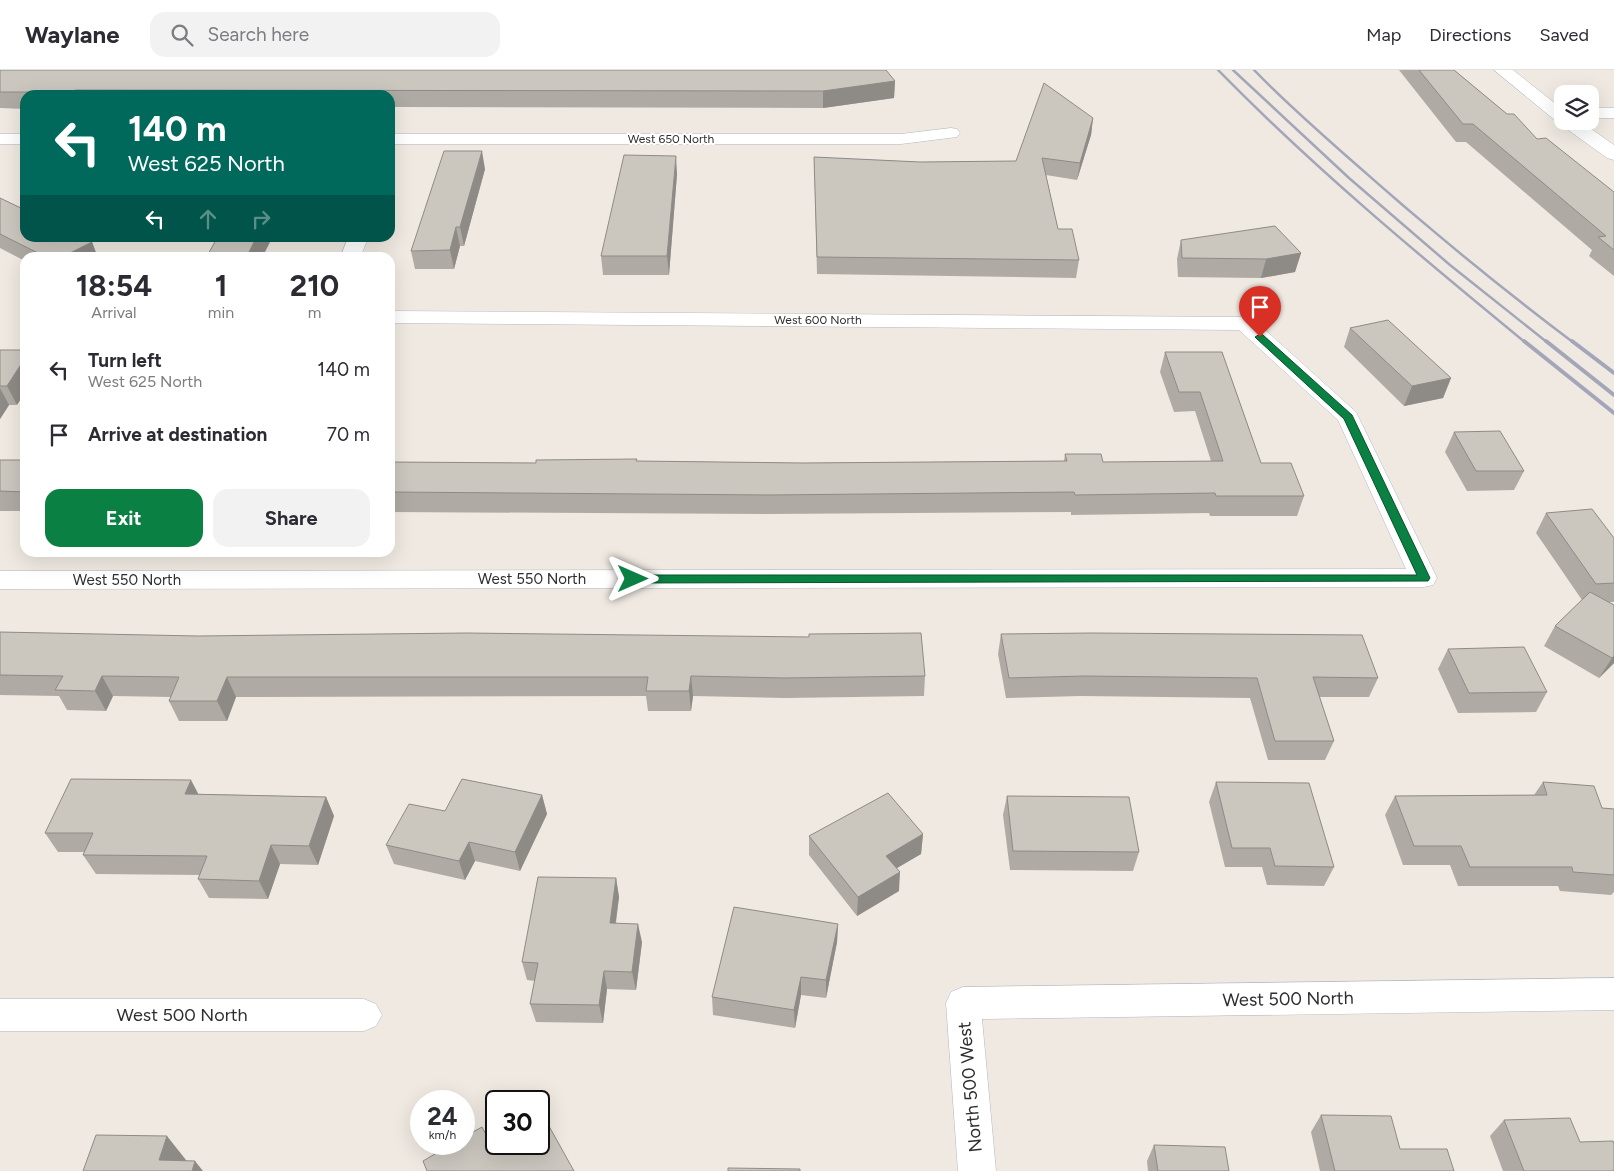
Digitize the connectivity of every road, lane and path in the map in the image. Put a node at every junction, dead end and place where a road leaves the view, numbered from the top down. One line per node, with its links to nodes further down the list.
1 (1502, 70): 2 (street)
2 (1554, 109)
3 (1599, 113): 4 (street)
4 (1614, 113)
5 (1582, 130): 10 (street)
6 (951, 133): 9 (street, West 650 North)
7 (0, 139): 8 (street)
8 (20, 139)
9 (395, 145)
10 (1614, 154)
11 (395, 317): 12 (street, West 600 North)
12 (1424, 578): 13 (street, West 550 North)
13 (0, 580)
14 (1614, 994): 15 (street, West 500 North)
15 (963, 1003): 18 (street, North 500 West)
16 (0, 1015): 17 (street, West 500 North)
17 (364, 1016)
18 (977, 1171)

